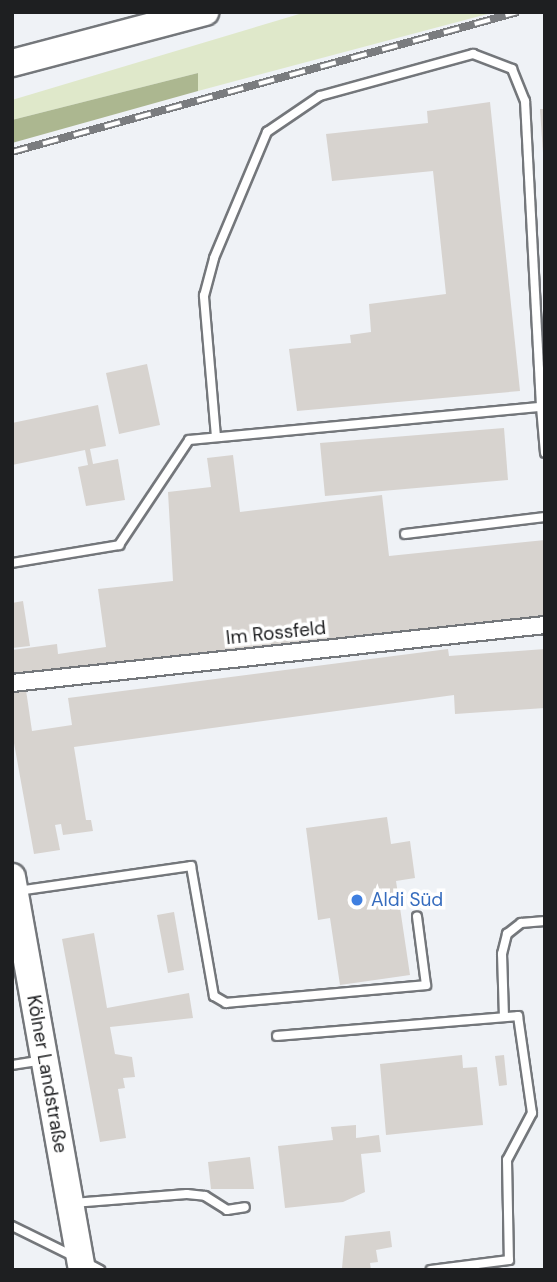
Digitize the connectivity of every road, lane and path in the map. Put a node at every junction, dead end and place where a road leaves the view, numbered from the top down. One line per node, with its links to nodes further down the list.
1 (205, 12): 2 (main road)
2 (12, 63)
3 (541, 407): 4 (lane); 4 (lane); 5 (lane)
4 (216, 437): 8 (lane)
5 (545, 453)
6 (545, 517): 7 (lane)
7 (405, 534)
8 (12, 563)
9 (545, 625): 10 (street, Im Rossfeld)
10 (12, 683)
11 (13, 884): 12 (lane); 16 (main road, Kölner Landstraße)
12 (417, 917)
13 (545, 921): 14 (lane)
14 (505, 1017): 15 (lane); 22 (lane)
15 (278, 1036)
16 (45, 1060): 17 (lane); 18 (main road, Kölner Landstraße)
17 (12, 1065)
18 (70, 1203): 19 (lane); 21 (main road, Kölner Landstraße)
19 (246, 1207)
20 (12, 1226): 21 (lane)
21 (87, 1266)
22 (431, 1270)

